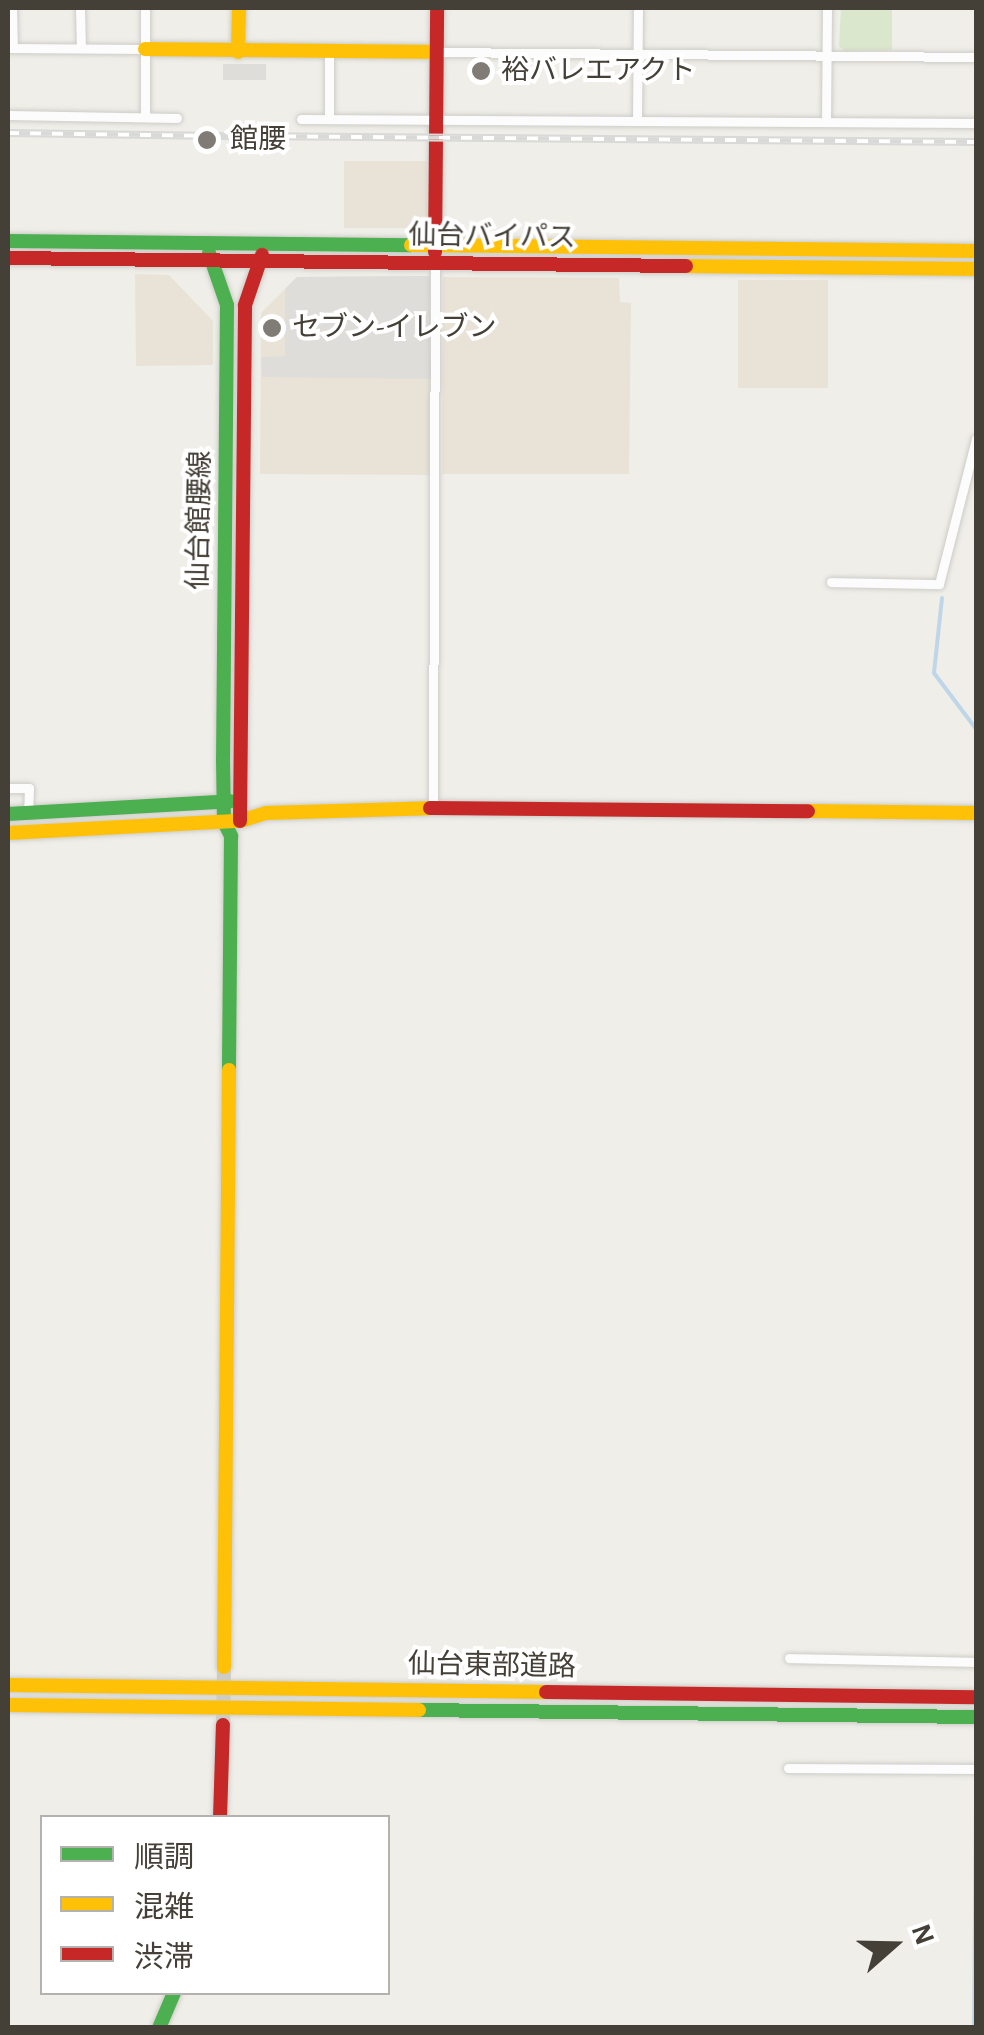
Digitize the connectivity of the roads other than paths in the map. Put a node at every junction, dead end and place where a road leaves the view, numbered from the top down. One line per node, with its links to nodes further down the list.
1 (12, 8): 8 (street)
2 (80, 8): 9 (street)
3 (145, 8): 10 (street)
4 (239, 8): 12 (main road)
5 (437, 8): 13 (main road)
6 (638, 8): 14 (street)
7 (828, 8): 15 (street)
8 (10, 48): 9 (street)
9 (80, 48): 10 (street)
10 (145, 49): 12 (main road); 18 (street)
11 (329, 51): 12 (main road); 13 (main road); 21 (street)
12 (238, 52)
13 (436, 52): 14 (street); 22 (main road)
14 (638, 52): 15 (street); 23 (street)
15 (828, 54): 16 (street); 24 (street)
16 (976, 57)
17 (8, 115): 18 (street)
18 (145, 117): 19 (street)
19 (178, 118)
20 (301, 119): 21 (street)
21 (329, 119): 22 (street)
22 (436, 119): 23 (street); 29 (main road)
23 (636, 120): 24 (street)
24 (826, 122): 25 (street)
25 (976, 123)
26 (8, 241): 27 (main road, 仙台バイパス)
27 (208, 242): 28 (main road, 仙台バイパス); 32 (main road, 仙台館腰線)
28 (262, 242): 29 (main road, 仙台バイパス); 33 (main road, 仙台館腰線)
29 (435, 244): 30 (main road, 仙台バイパス); 34 (main road)
30 (976, 251)
31 (8, 258): 32 (main road, 仙台バイパス)
32 (210, 259): 33 (main road, 仙台バイパス); 39 (main road, 仙台館腰線)
33 (262, 259): 34 (main road, 仙台バイパス); 39 (main road, 仙台館腰線)
34 (435, 262): 35 (main road, 仙台バイパス); 40 (street)
35 (976, 269)
36 (976, 440): 37 (street)
37 (831, 582)
38 (8, 788): 41 (street)
39 (232, 801): 41 (main road); 42 (main road); 45 (main road, 仙台館腰線); 46 (main road, 仙台館腰線)
40 (433, 808): 42 (main road); 43 (main road)
41 (28, 813): 44 (main road)
42 (266, 813): 45 (main road)
43 (976, 813)
44 (8, 814)
45 (240, 821): 46 (main road)
46 (228, 829): 47 (main road); 50 (main road, 仙台館腰線)
47 (8, 833)
48 (789, 1658): 49 (street)
49 (976, 1662)
50 (224, 1668)
51 (8, 1685): 52 (main road, 仙台東部道路)
52 (976, 1698)
53 (8, 1705): 54 (main road, 仙台東部道路)
54 (976, 1717)
55 (223, 1725): 58 (main road)
56 (788, 1768): 57 (street)
57 (974, 1769)
58 (220, 1815)
59 (173, 1995): 60 (main road)
60 (159, 2028)

